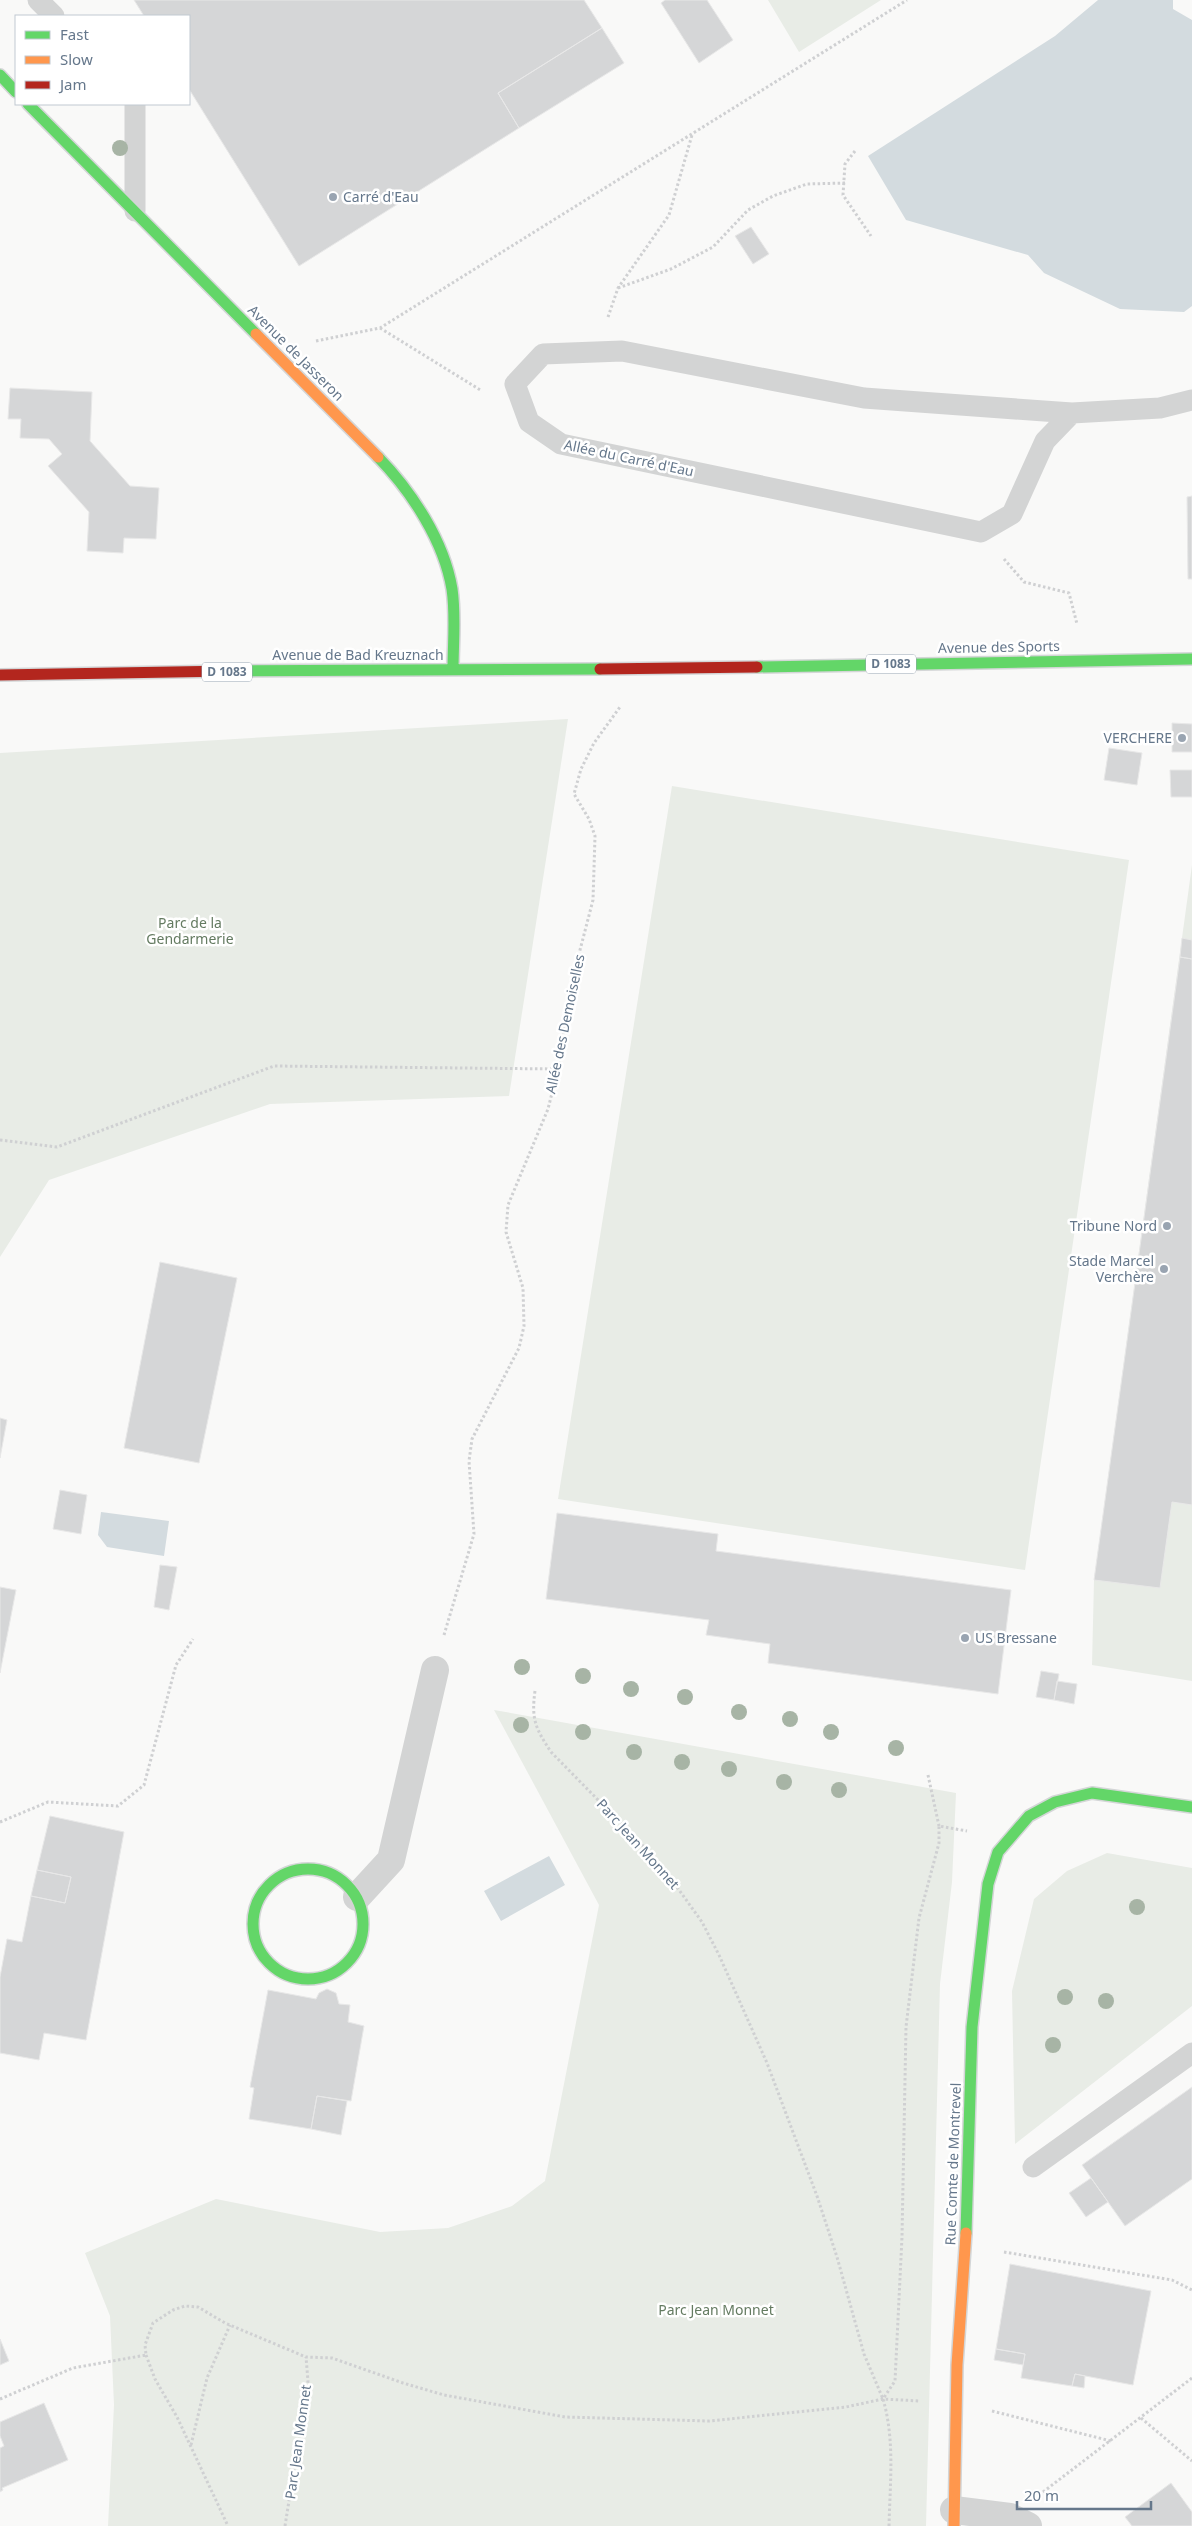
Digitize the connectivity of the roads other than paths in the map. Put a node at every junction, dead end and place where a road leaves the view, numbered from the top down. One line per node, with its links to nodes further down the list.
1 (38, 0): 2 (lane)
2 (53, 15)
3 (0, 76): 4 (main road)
4 (15, 91)
5 (29, 105): 7 (main road, Avenue de Jasseron)
6 (135, 105): 7 (lane)
7 (135, 211): 12 (main road, Avenue de Jasseron)
8 (1192, 400): 9 (lane)
9 (1072, 413): 9 (lane, Allée du Carré d'Eau)
10 (1192, 659): 11 (main road, Avenue des Sports / D 1083)
11 (596, 669): 12 (main road, Avenue de Bad Kreuznach / D 1083)
12 (453, 670): 13 (main road, Avenue de Bad Kreuznach / D 1083)
13 (0, 675)
14 (435, 1670): 16 (street)
15 (1192, 1807): 19 (main road, Rue Comte de Montrevel)
16 (357, 1897): 16 (main road)
17 (1192, 2053): 18 (lane)
18 (1033, 2167)
19 (954, 2518): 20 (street)
20 (1019, 2521)

